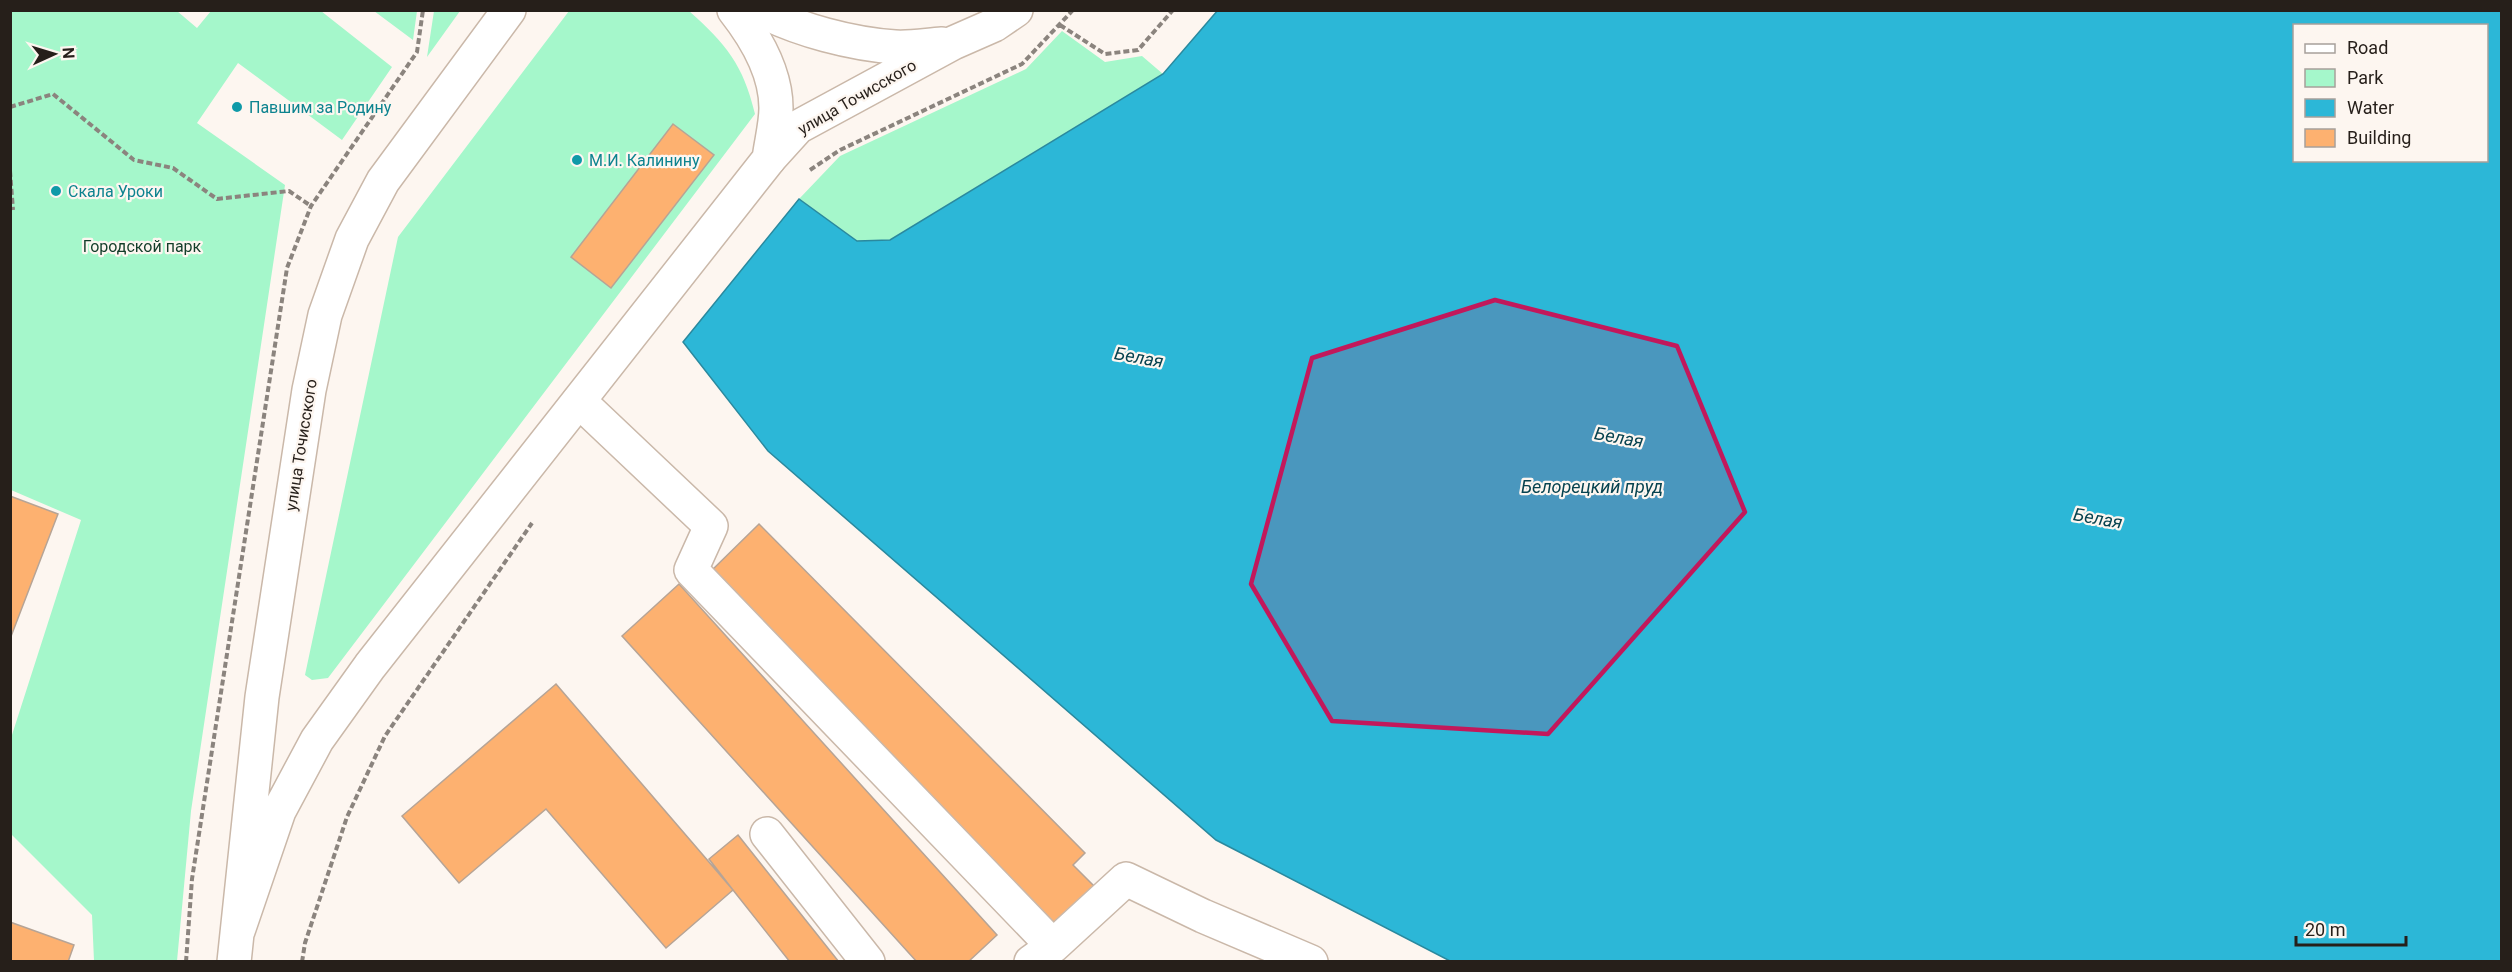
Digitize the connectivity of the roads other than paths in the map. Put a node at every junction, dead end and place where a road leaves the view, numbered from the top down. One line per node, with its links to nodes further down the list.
1 (509, 10): 9 (main road, улица Точисского)
2 (734, 10): 6 (main road, улица Точисского)
3 (760, 10): 5 (main road)
4 (1016, 10): 5 (main road)
5 (953, 43): 6 (main road, улица Точисского)
6 (769, 159): 7 (main road, улица Точисского)
7 (579, 401): 9 (main road, улица Точисского); 10 (main road)
8 (767, 834): 11 (main road)
9 (236, 946)
10 (1042, 954): 12 (main road)
11 (868, 962)
12 (1311, 962)

